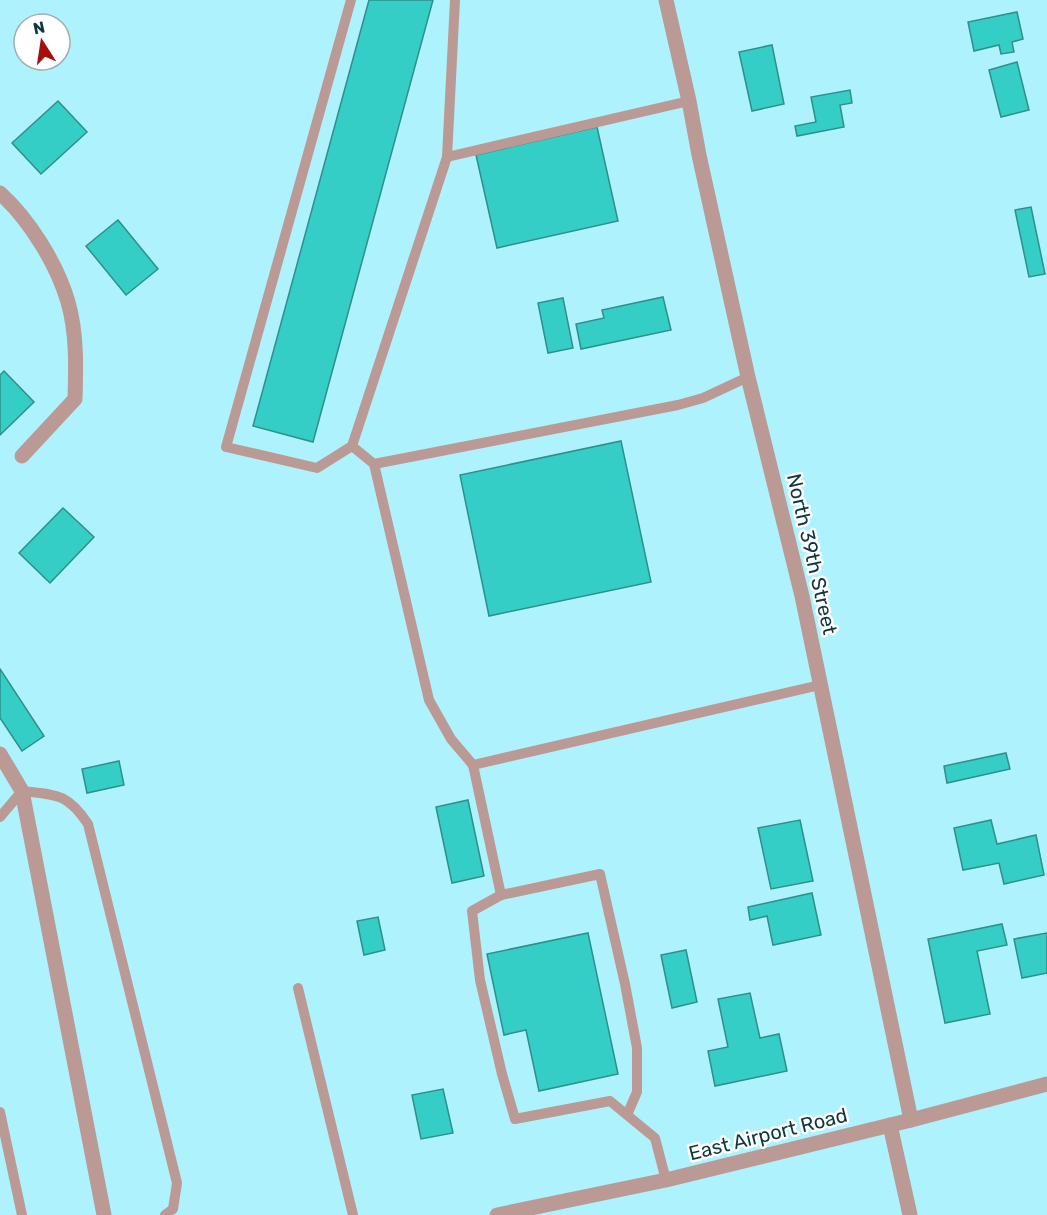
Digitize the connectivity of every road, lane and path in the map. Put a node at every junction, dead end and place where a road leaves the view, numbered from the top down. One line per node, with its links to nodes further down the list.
1 (351, 0): 8 (lane)
2 (455, 0): 5 (lane)
3 (666, 0): 4 (street, North 39th Street)
4 (689, 101): 5 (lane); 7 (street, North 39th Street)
5 (447, 157): 8 (lane)
6 (0, 193): 9 (street)
7 (748, 377): 10 (lane); 11 (street, North 39th Street)
8 (352, 446): 10 (lane)
9 (22, 456)
10 (374, 464): 13 (lane)
11 (820, 685): 13 (lane); 21 (street, North 39th Street)
12 (0, 754): 14 (street)
13 (473, 765): 16 (lane)
14 (22, 791): 15 (lane); 25 (street); 26 (lane)
15 (0, 817)
16 (501, 895): 20 (lane); 20 (lane)
17 (298, 988): 27 (lane)
18 (1047, 1084): 21 (street, East Airport Road)
19 (0, 1112): 24 (lane)
20 (627, 1116): 23 (lane)
21 (911, 1120): 22 (street, East Airport Road)
22 (890, 1125): 23 (street, East Airport Road); 29 (street)
23 (666, 1180): 28 (street, East Airport Road)
24 (22, 1215)
25 (104, 1215)
26 (165, 1215)
27 (353, 1215)
28 (497, 1215)
29 (910, 1215)

